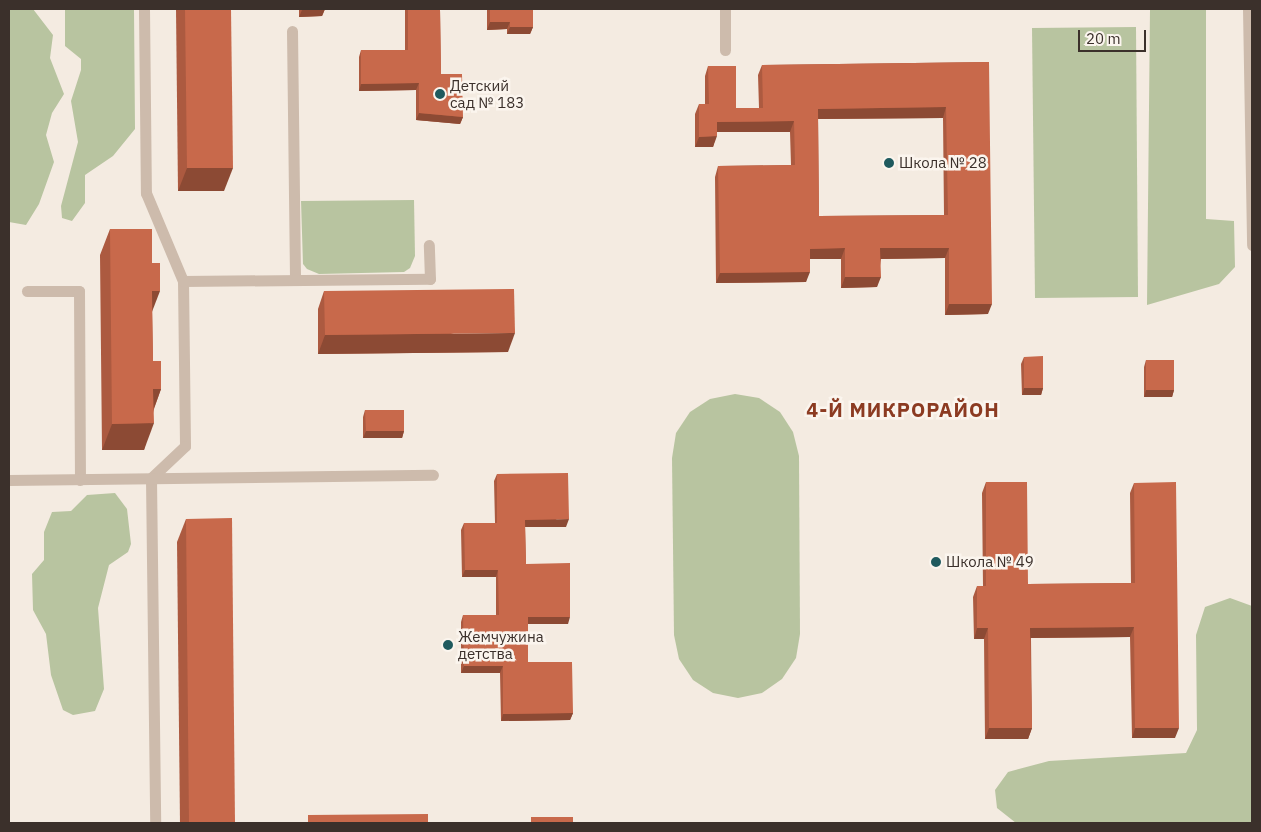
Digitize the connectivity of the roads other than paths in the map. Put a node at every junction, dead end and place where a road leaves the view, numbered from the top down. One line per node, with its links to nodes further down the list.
1 (144, 9): 9 (lane)
2 (725, 9): 5 (lane)
3 (1248, 9): 7 (lane)
4 (292, 31): 8 (lane)
5 (725, 50)
6 (429, 245): 8 (lane)
7 (1252, 245)
8 (295, 280): 9 (lane)
9 (183, 282): 12 (lane)
10 (27, 291): 14 (lane)
11 (433, 475): 12 (lane)
12 (152, 478): 14 (lane); 15 (lane)
13 (9, 480): 14 (lane)
14 (80, 480)
15 (155, 823)

